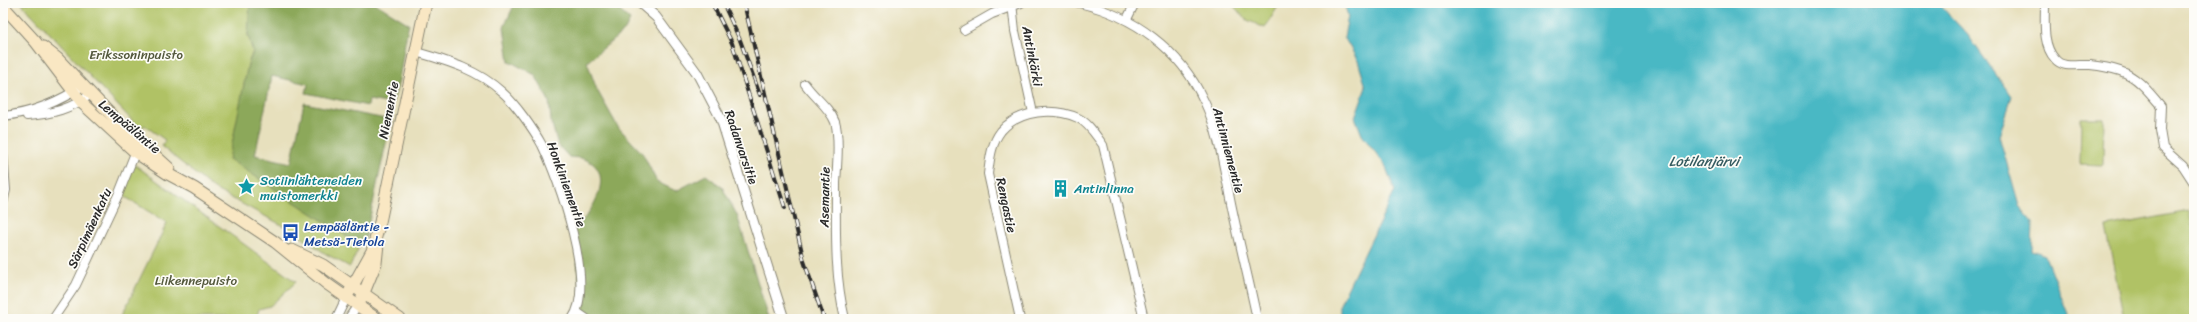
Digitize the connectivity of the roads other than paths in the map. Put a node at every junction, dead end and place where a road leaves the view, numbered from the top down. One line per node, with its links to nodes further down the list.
1 (426, 3): 12 (main road, Niementie)
2 (640, 3): 36 (street, Radanvarsitie)
3 (1021, 3): 7 (street)
4 (1079, 3): 9 (street, Antinniementie)
5 (1135, 3): 9 (street)
6 (2045, 3): 21 (street)
7 (1012, 4): 10 (street); 17 (street, Antinkärki)
8 (3, 6): 11 (main road)
9 (1127, 19): 40 (street, Antinniementie)
10 (964, 30)
11 (35, 41): 14 (main road, Lempääläntie); 15 (main road, Lempääläntie)
12 (416, 52): 23 (main road, Niementie); 29 (street, Honkiniementie)
13 (805, 84): 37 (street, Asemantie)
14 (87, 89): 15 (street); 16 (street); 19 (main road, Lempääläntie)
15 (73, 93): 16 (main road, Lempääläntie); 18 (street)
16 (81, 102): 18 (street); 19 (main road, Lempääläntie)
17 (1033, 113): 38 (street, Rengastie); 39 (street, Rengastie)
18 (7, 116)
19 (137, 147): 24 (main road, Lempääläntie); 30 (street, Särpimäenkatu)
20 (3, 154): 22 (street)
21 (2194, 183)
22 (3, 203)
23 (380, 222): 25 (main road, Niementie); 26 (main road, Niementie)
24 (275, 242): 25 (main road, Lempääläntie); 27 (main road, Lempääläntie)
25 (354, 285): 26 (main road, Lempääläntie); 27 (main road, Niementie)
26 (366, 294): 28 (main road, Niementie); 34 (main road, Lempääläntie)
27 (346, 298): 28 (main road, Lempääläntie); 31 (street)
28 (358, 305): 32 (street); 33 (main road, Lempääläntie)
29 (575, 316): 35 (street)
30 (53, 319)
31 (336, 319)
32 (348, 319)
33 (377, 319)
34 (400, 319)
35 (587, 319)
36 (784, 319)
37 (845, 319)
38 (1020, 319)
39 (1144, 319)
40 (1257, 319)

